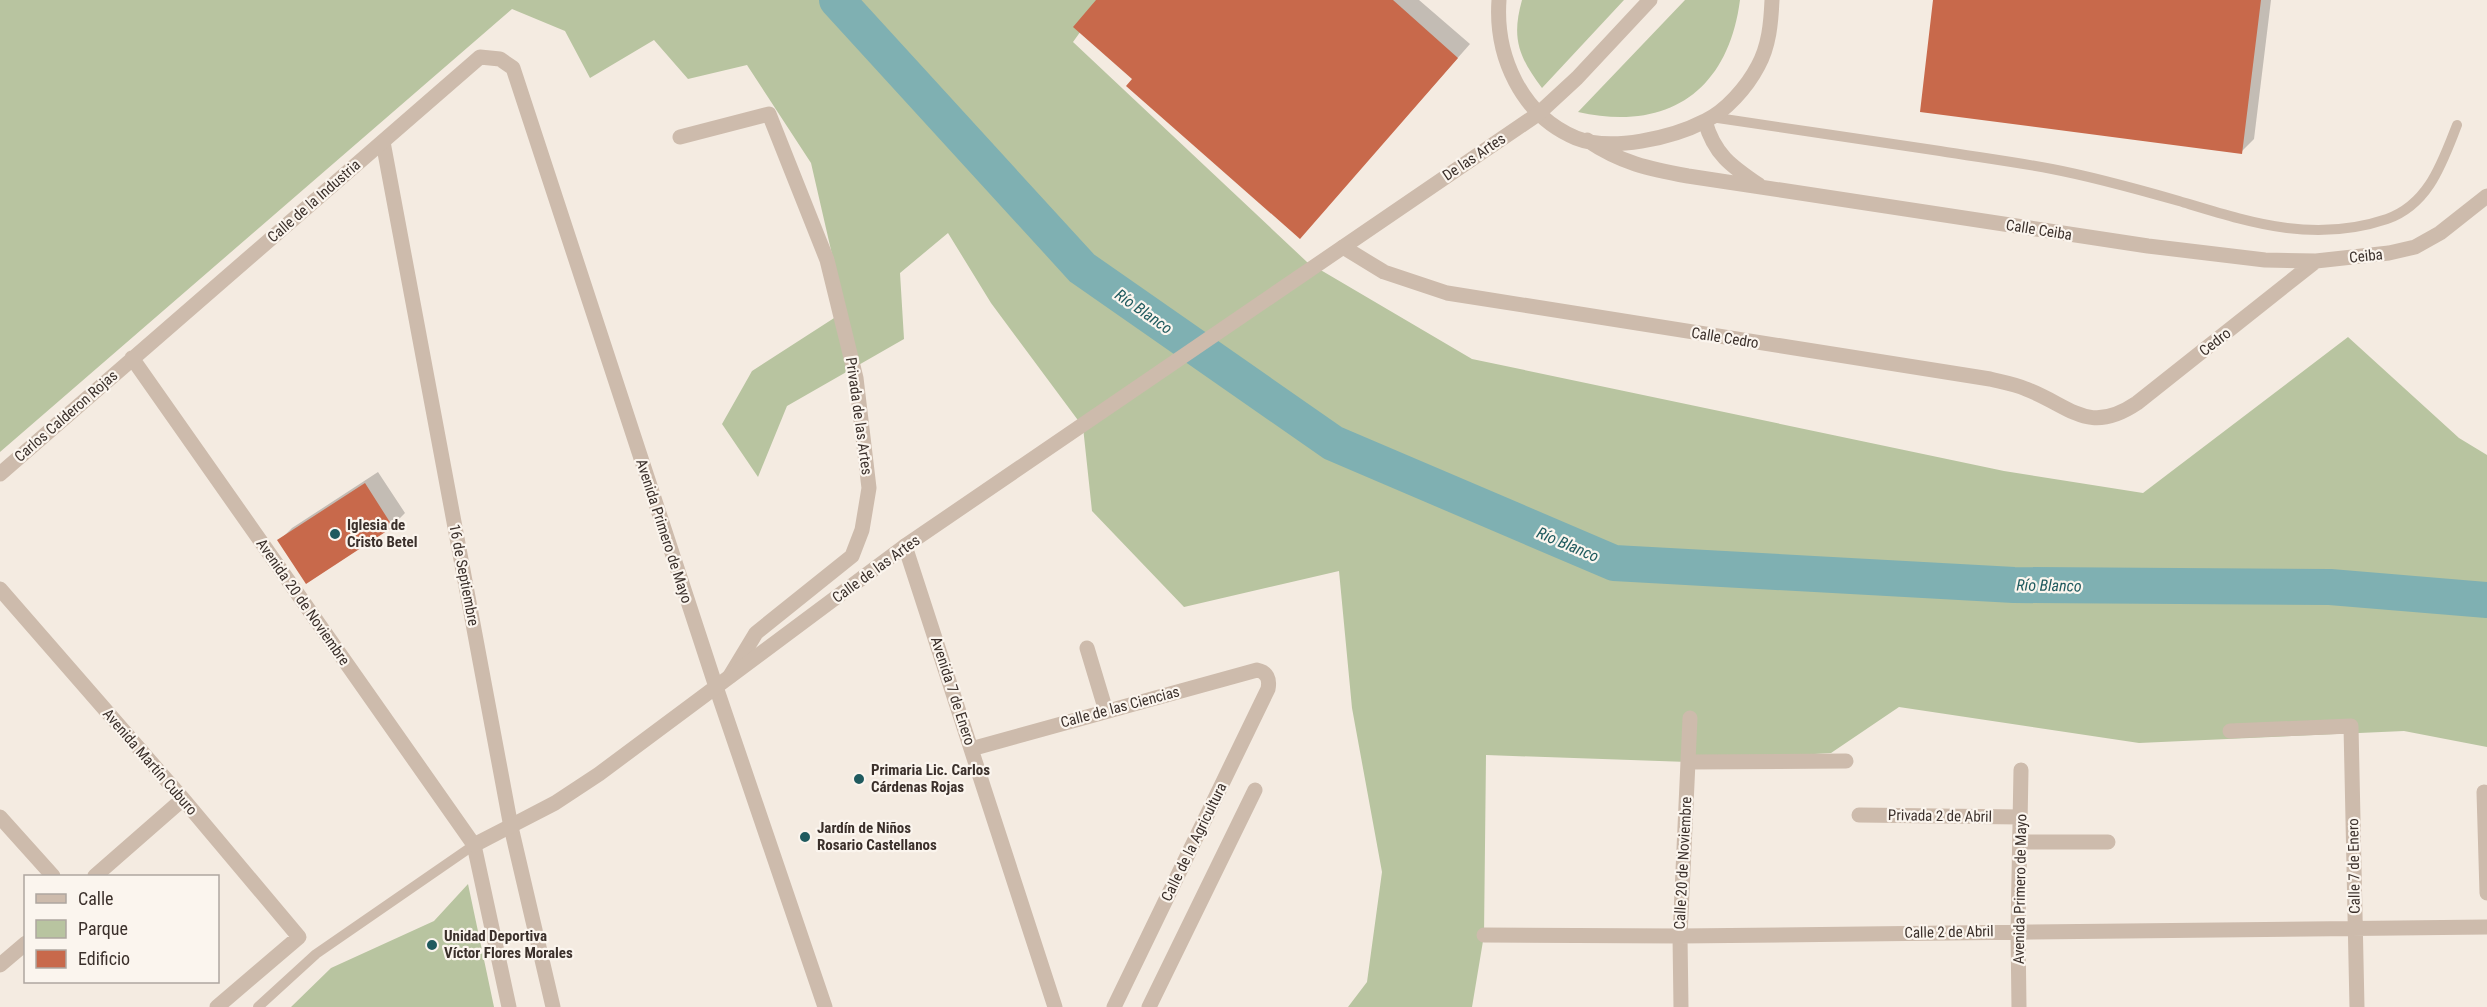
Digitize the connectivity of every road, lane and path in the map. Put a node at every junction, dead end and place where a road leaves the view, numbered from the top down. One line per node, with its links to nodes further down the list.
1 (1499, 0): 5 (street)
2 (1650, 0): 5 (street, De las Artes)
3 (1772, 0): 6 (street)
4 (500, 59): 10 (street, Calle de la Industria); 24 (street, Avenida Primero de Mayo)
5 (1538, 114): 9 (street); 13 (street, De las Artes)
6 (1708, 119): 7 (lane); 9 (street); 11 (street, Calle Ceiba)
7 (2457, 125)
8 (680, 137): 22 (street, Privada de las Artes)
9 (1587, 140): 11 (street, Calle Ceiba)
10 (383, 142): 16 (street, Calle de la Industria); 38 (street, 16 de Septiembre)
11 (1764, 188): 14 (street, Calle Ceiba)
12 (2487, 196): 14 (street, Ceiba)
13 (1343, 247): 15 (street, De las Artes); 17 (street, Calle Cedro)
14 (2316, 261): 17 (street, Cedro)
15 (1278, 292): 19 (street, Calle de las Artes)
16 (132, 358): 18 (street, Carlos Calderon Rojas); 41 (street, Avenida 20 de Noviembre)
17 (2110, 417)
18 (0, 474)
19 (905, 546): 22 (street, Calle de las Artes); 28 (street, Avenida 7 de Enero)
20 (0, 589): 34 (street, Avenida Martín Cuburo)
21 (1087, 648): 25 (street)
22 (730, 676): 24 (street, Calle de las Artes)
23 (1268, 676): 25 (street, Calle de las Ciencias); 58 (street, Calle de la Agricultura)
24 (716, 687): 38 (street, Calle de las Artes); 56 (street, Avenida Primero de Mayo)
25 (1106, 711): 28 (street, Calle de las Ciencias)
26 (1690, 718): 30 (street, Calle 20 de Noviembre)
27 (2230, 731): 46 (street, Calle 7 de Enero)
28 (971, 749): 57 (street, Avenida 7 de Enero)
29 (1846, 761): 30 (street)
30 (1688, 762): 49 (street, Calle 20 de Noviembre)
31 (2021, 771): 37 (street, Avenida Primero de Mayo)
32 (1255, 790): 59 (street)
33 (2484, 792): 44 (street)
34 (183, 799): 43 (street); 52 (street, Avenida Martín Cuburo)
35 (1859, 815): 37 (street, Privada 2 de Abril)
36 (0, 817): 42 (street)
37 (2020, 817): 39 (street, Avenida Primero de Mayo)
38 (511, 827): 41 (street, Calle de las Artes); 55 (street, 16 de Septiembre)
39 (2020, 842): 40 (street); 47 (street, Avenida Primero de Mayo)
40 (2108, 842)
41 (474, 845): 53 (lane); 54 (street)
42 (53, 875)
43 (95, 875)
44 (2487, 893)
45 (2487, 927): 46 (street, Calle 2 de Abril)
46 (2356, 928): 47 (street, Calle 2 de Abril); 62 (street, Calle 7 de Enero)
47 (2018, 931): 49 (street, Calle 2 de Abril); 61 (street, Avenida Primero de Mayo)
48 (1484, 935): 49 (street, Calle 2 de Abril)
49 (1680, 936): 60 (street, Calle 20 de Noviembre)
50 (24, 945): 51 (street)
51 (0, 965)
52 (217, 1007)
53 (258, 1007)
54 (509, 1007)
55 (553, 1007)
56 (825, 1007)
57 (1055, 1007)
58 (1114, 1007)
59 (1149, 1007)
60 (1681, 1007)
61 (2019, 1007)
62 (2357, 1007)

